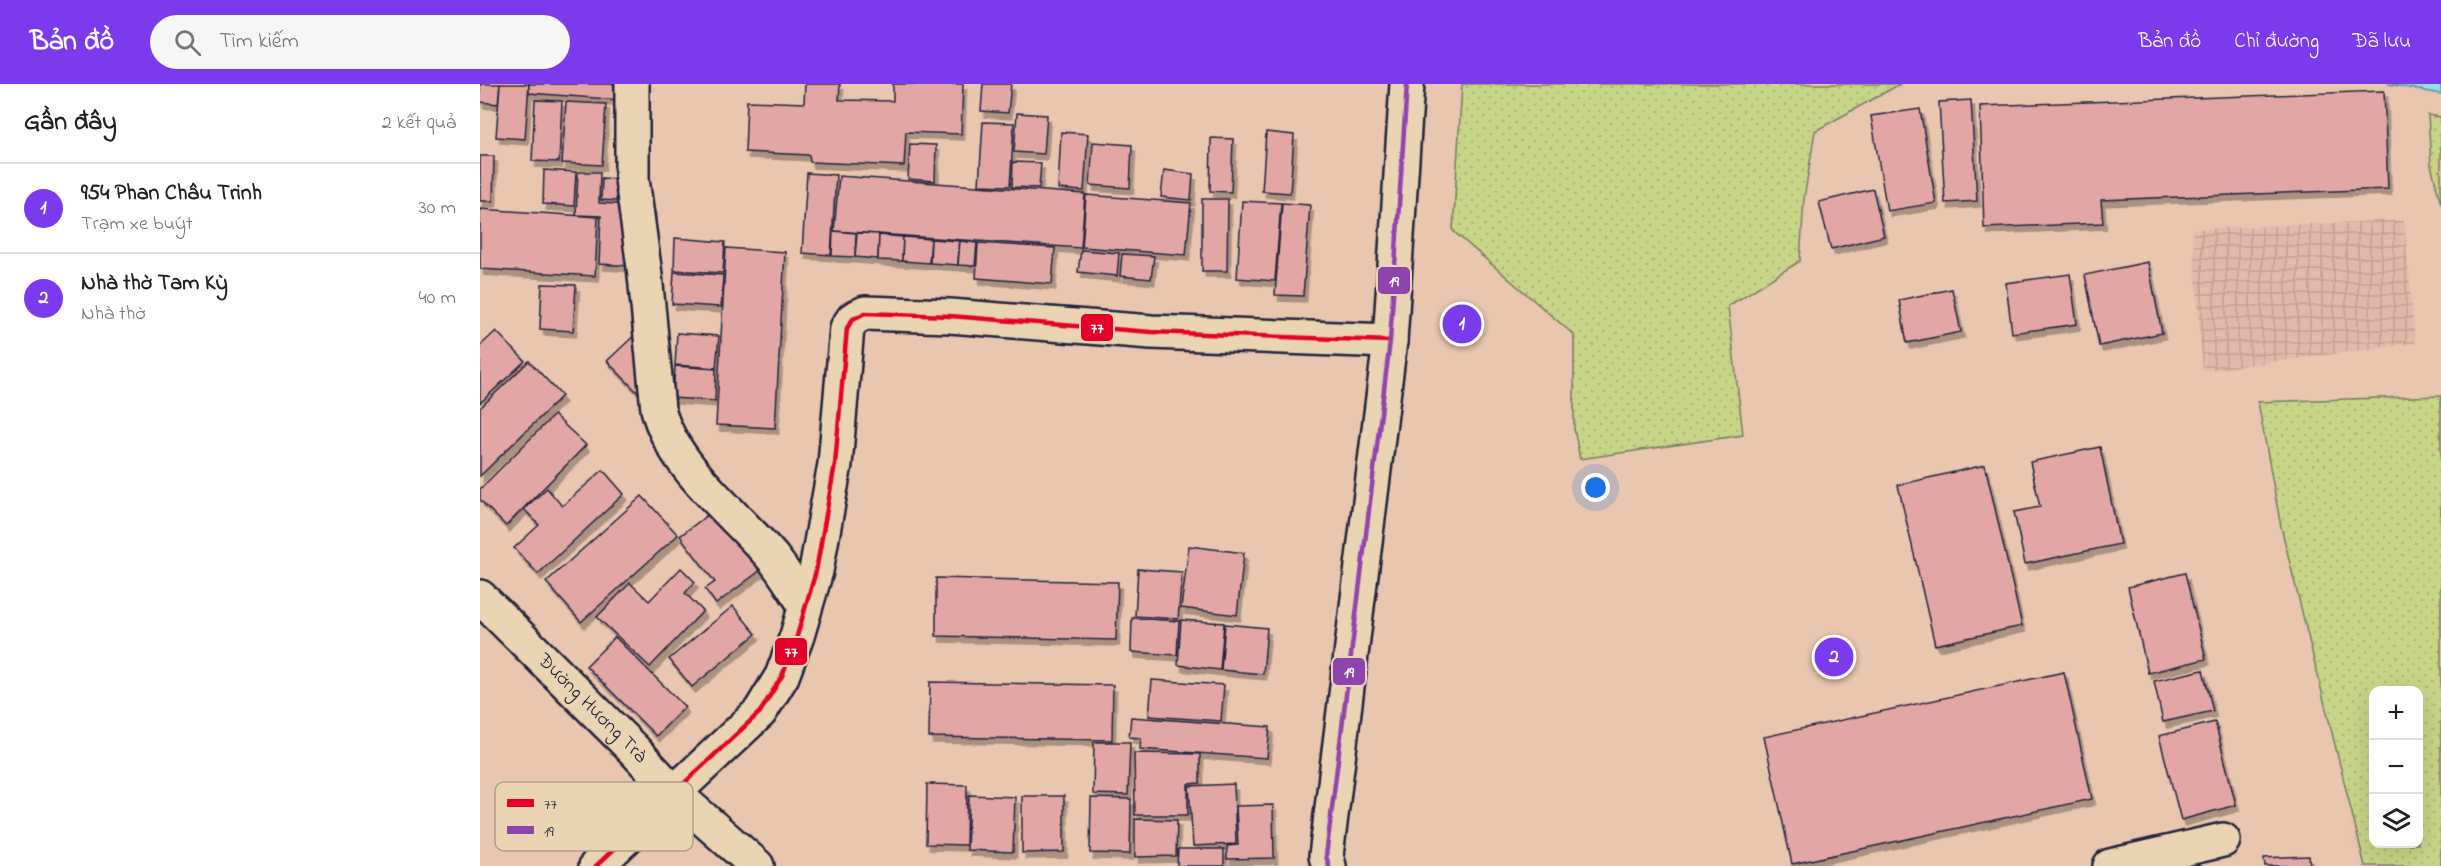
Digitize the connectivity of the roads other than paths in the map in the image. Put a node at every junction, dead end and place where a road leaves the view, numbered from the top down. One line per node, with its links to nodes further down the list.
1 (632, 84): 5 (street)
2 (1407, 88): 3 (street)
3 (1390, 341): 5 (street); 13 (street)
4 (480, 597): 6 (street, Đường Hương Trà)
5 (805, 604): 7 (street)
6 (664, 782)
7 (686, 782)
8 (693, 810): 12 (street, Đường Hương Trà)
9 (2223, 840): 14 (street)
10 (612, 851): 11 (street)
11 (596, 866)
12 (757, 866)
13 (1329, 866)
14 (2110, 866)

